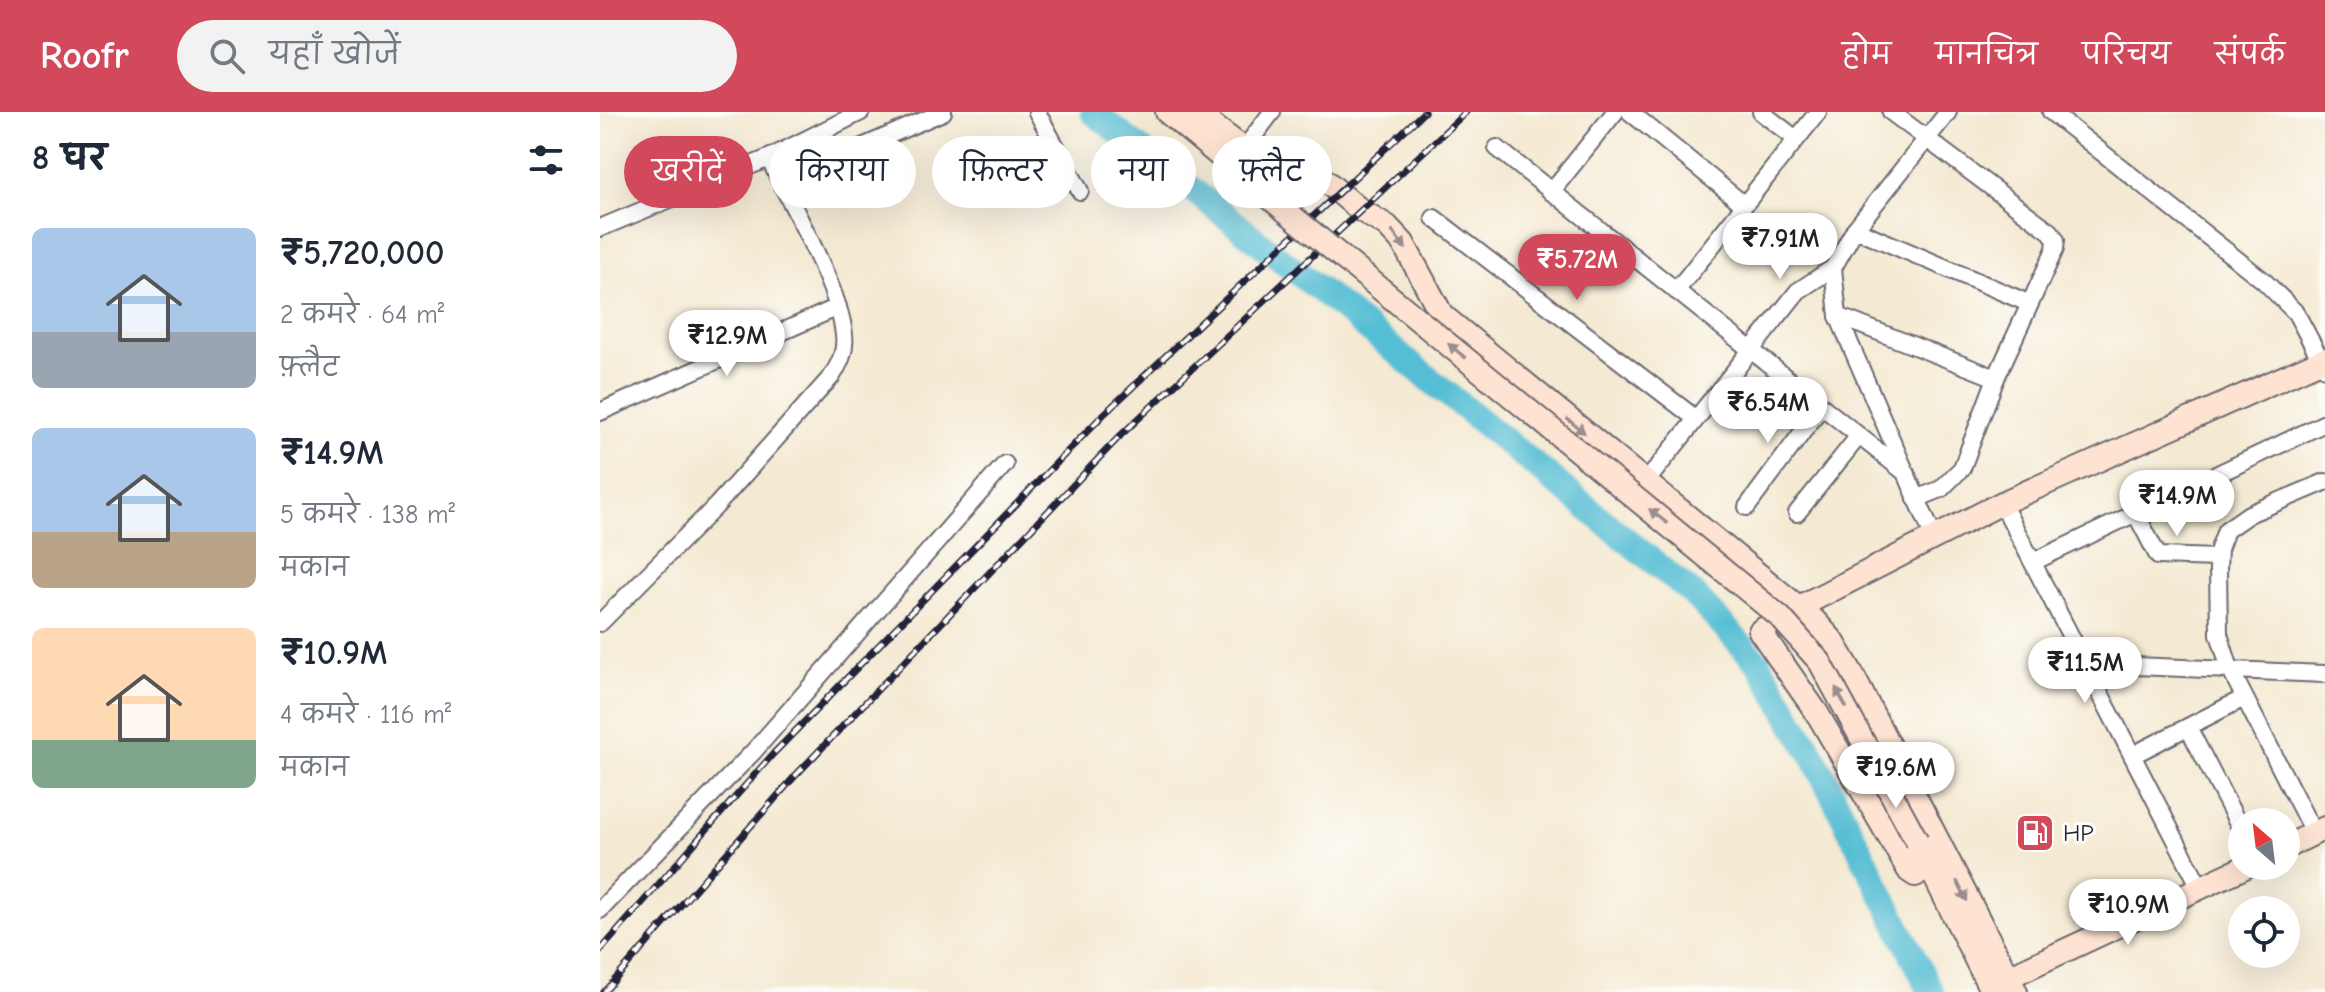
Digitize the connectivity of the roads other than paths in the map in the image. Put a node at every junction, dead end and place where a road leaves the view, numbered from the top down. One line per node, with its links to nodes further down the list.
1 (861, 112): 14 (street)
2 (943, 112): 15 (street)
3 (1037, 112): 23 (street)
4 (1167, 112): 67 (street, one-way to 4, bridge)
5 (1195, 112): 16 (street)
6 (1272, 112): 17 (street)
7 (1615, 112): 24 (street)
8 (1630, 112): 25 (street)
9 (1761, 112): 19 (street)
10 (1818, 112): 19 (street)
11 (1891, 112): 18 (street)
12 (1948, 112): 18 (street)
13 (2051, 112): 35 (street)
14 (814, 136)
15 (888, 136)
16 (1227, 136)
17 (1254, 136)
18 (1928, 138): 29 (street); 32 (street)
19 (1796, 139): 25 (street)
20 (1497, 148): 24 (street)
21 (769, 158): 28 (street)
22 (1332, 186): 46 (street, one-way to 46)
23 (1080, 191)
24 (1551, 192): 31 (street)
25 (1743, 204): 31 (street)
26 (792, 208): 33 (street)
27 (1434, 218): 41 (street)
28 (600, 228)
29 (1855, 229): 30 (street); 32 (street)
30 (1833, 268): 34 (street); 36 (street)
31 (1676, 291): 36 (street)
32 (2028, 303): 38 (street)
33 (838, 307): 40 (street); 57 (street)
34 (1838, 316): 38 (street); 45 (street)
35 (2319, 335): 37 (street)
36 (1750, 348): 39 (street); 41 (street)
37 (2324, 363): 49 (street)
38 (1996, 378): 48 (street)
39 (1821, 407): 43 (street); 50 (street)
40 (600, 412)
41 (1695, 418): 46 (street)
42 (2325, 423): 52 (street)
43 (1858, 437): 45 (street); 51 (street)
44 (1005, 464): 70 (street)
45 (1907, 474): 48 (street)
46 (1646, 482): 56 (street)
47 (2325, 482): 54 (street)
48 (1916, 499): 53 (street)
49 (2002, 503): 53 (street); 55 (street)
50 (1747, 507)
51 (1797, 513)
52 (2136, 514): 54 (street); 55 (street)
53 (1934, 538): 56 (street)
54 (2218, 558): 59 (street)
55 (2033, 562): 58 (street)
56 (1799, 607): 67 (street); 67 (street)
57 (600, 623)
58 (2087, 664): 59 (street); 63 (street)
59 (2230, 669): 60 (street); 61 (street)
60 (2325, 674)
61 (2244, 698): 62 (street); 65 (street)
62 (2188, 727): 63 (street); 64 (street)
63 (2133, 755): 69 (street)
64 (2230, 808)
65 (2319, 831): 66 (street)
66 (2300, 840)
67 (1940, 866): 71 (street)
68 (2228, 876): 69 (street)
69 (2201, 889): 71 (street)
70 (600, 910)
71 (2001, 987)

